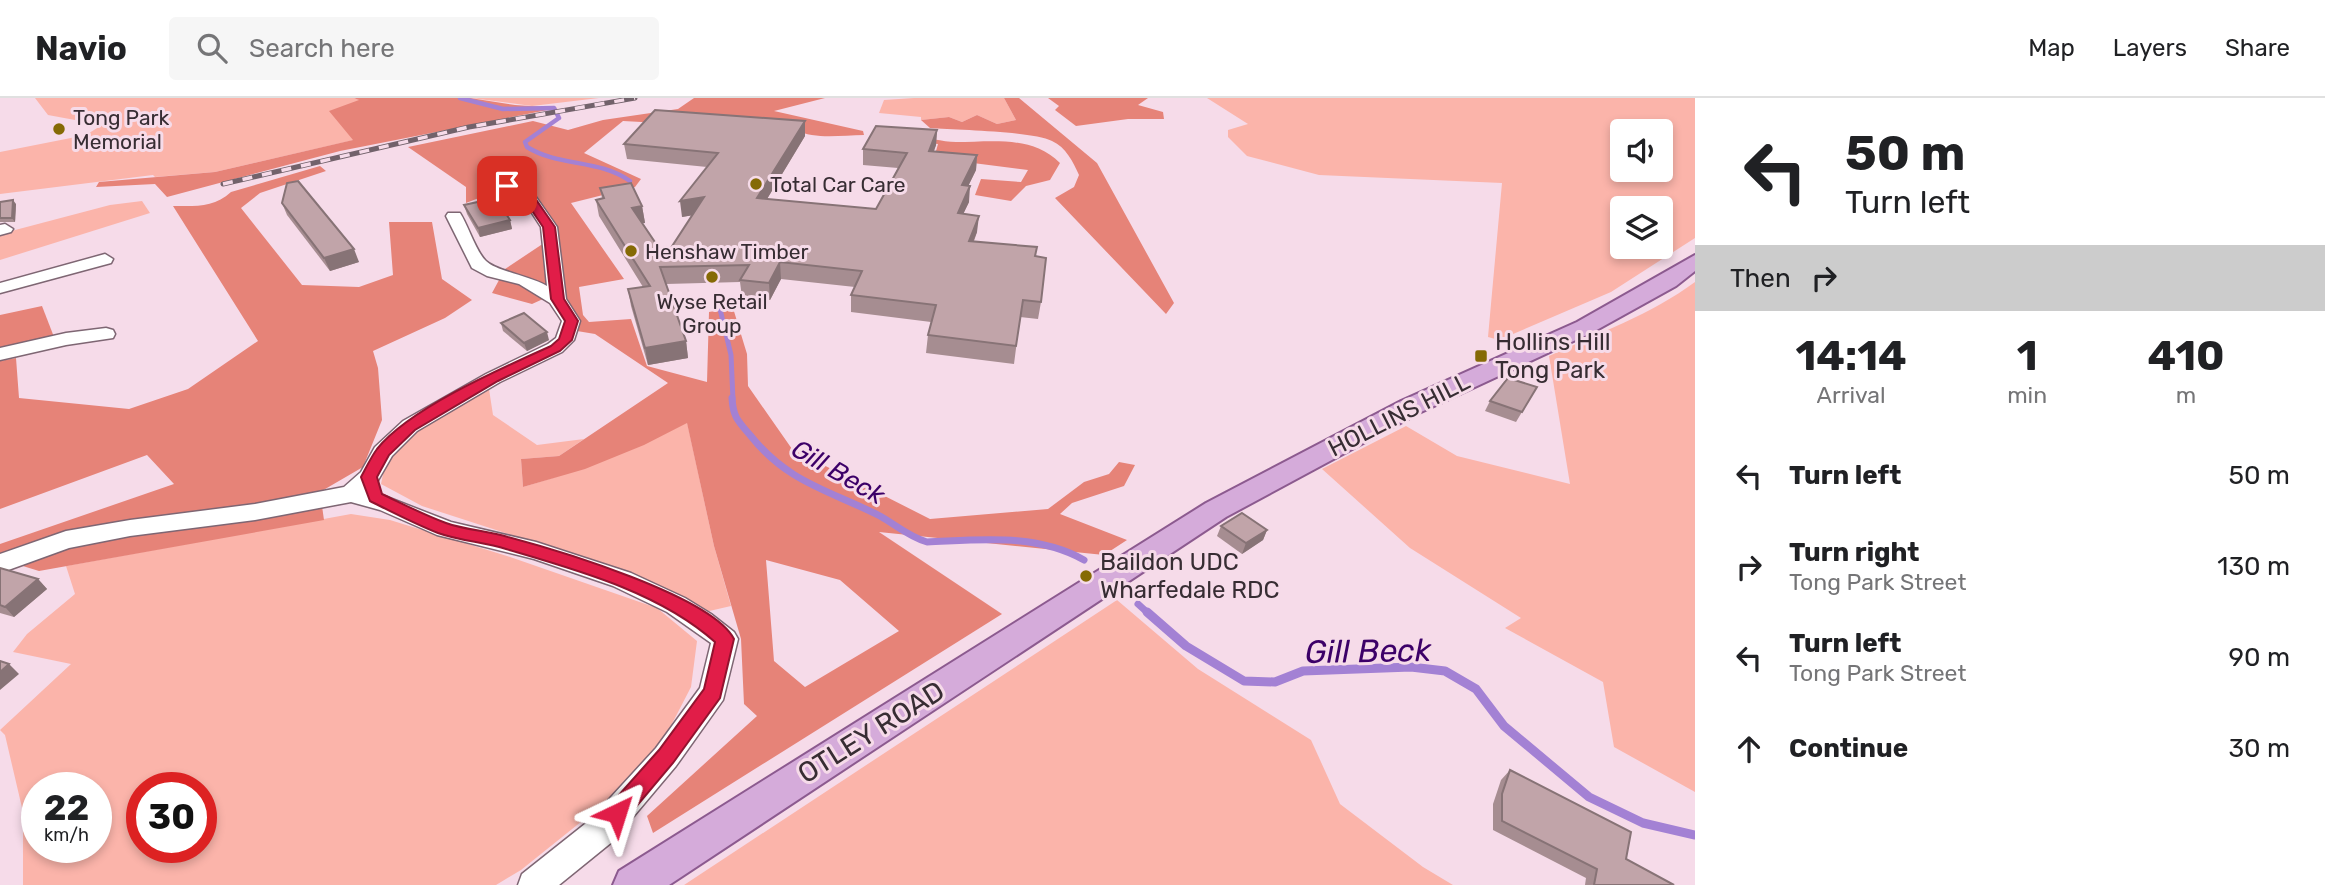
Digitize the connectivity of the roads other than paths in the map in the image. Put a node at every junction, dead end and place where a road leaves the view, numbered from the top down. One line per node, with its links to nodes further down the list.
1 (507, 186): 6 (street)
2 (454, 216): 6 (street)
3 (104, 259): 5 (street)
4 (1695, 261): 11 (main road, HOLLINS HILL)
5 (0, 288)
6 (558, 299): 9 (street)
7 (106, 334): 8 (street)
8 (0, 354)
9 (365, 490): 10 (street); 12 (street)
10 (0, 564)
11 (1110, 581): 13 (main road, OTLEY ROAD)
12 (534, 885)
13 (633, 885)

